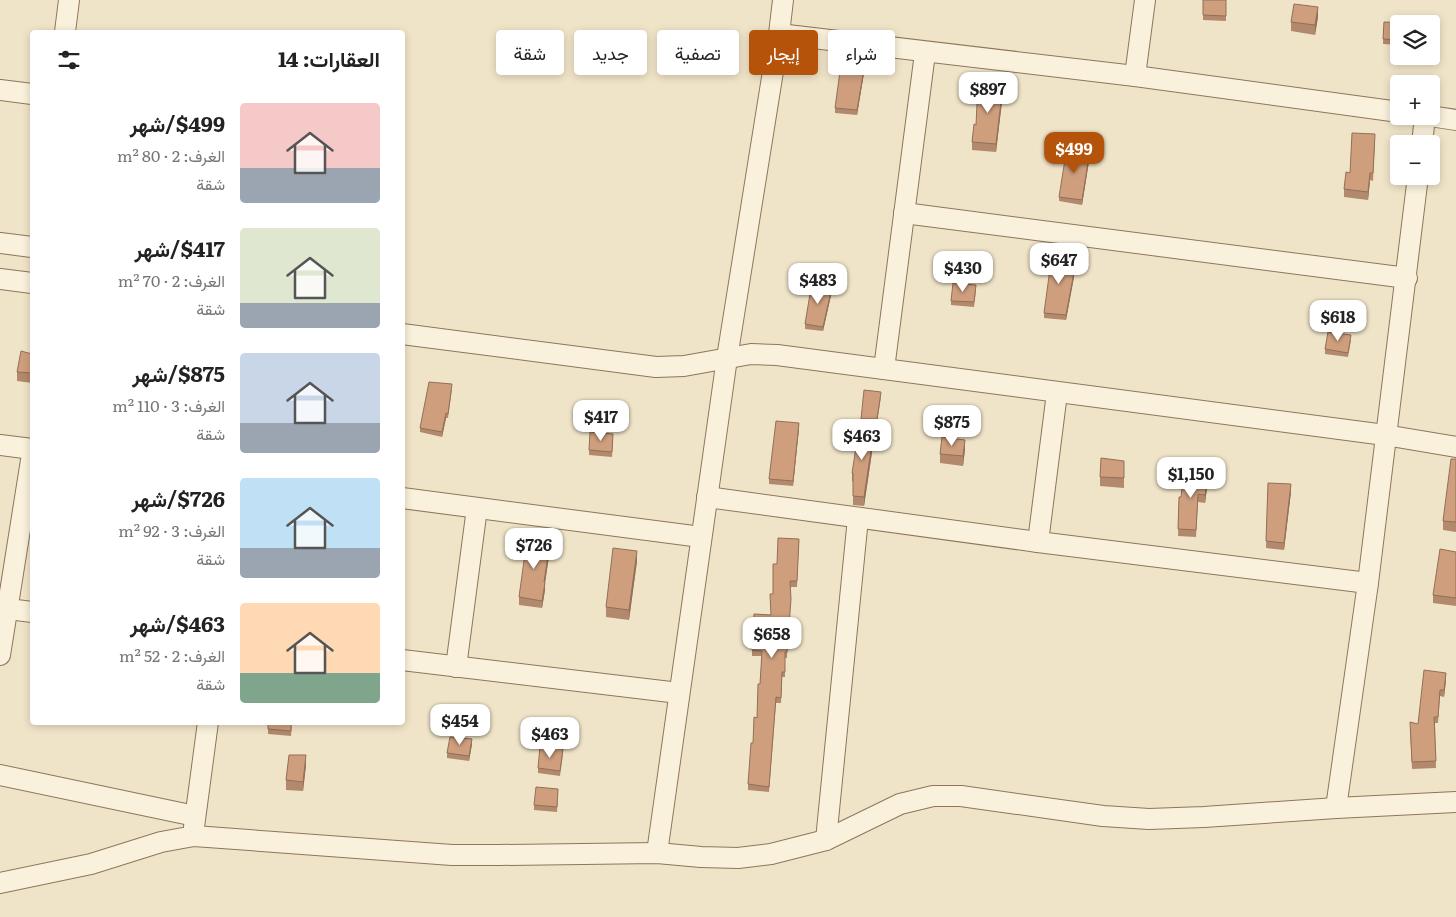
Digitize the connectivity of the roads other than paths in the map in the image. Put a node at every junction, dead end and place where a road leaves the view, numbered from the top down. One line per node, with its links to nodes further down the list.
1 (69, 0): 4 (street)
2 (783, 0): 5 (street)
3 (1145, 0): 9 (street)
4 (65, 30)
5 (779, 30)
6 (818, 39): 7 (street)
7 (925, 53): 9 (street); 16 (street)
8 (772, 75): 23 (street)
9 (1135, 76): 12 (street)
10 (0, 90): 11 (street)
11 (30, 94)
12 (1390, 111)
13 (1440, 118): 14 (street)
14 (1456, 120)
15 (1417, 185): 20 (street)
16 (904, 213): 20 (street); 24 (street)
17 (0, 243): 18 (street)
18 (30, 247)
19 (0, 278): 21 (street)
20 (1407, 278): 26 (street)
21 (30, 283)
22 (405, 334): 23 (street)
23 (727, 358): 24 (street); 31 (street)
24 (884, 369): 25 (street)
25 (1057, 393): 26 (street); 36 (street)
26 (1385, 435): 28 (street); 37 (street)
27 (0, 445): 29 (street)
28 (1456, 447)
29 (30, 449)
30 (30, 465): 38 (street)
31 (707, 497): 34 (street); 35 (street)
32 (405, 498): 33 (street)
33 (477, 508): 35 (street); 42 (street)
34 (858, 518): 36 (street); 50 (street)
35 (701, 537): 43 (street)
36 (1038, 542): 37 (street)
37 (1368, 583): 47 (street)
38 (4, 608): 39 (street); 40 (street)
39 (30, 612)
40 (0, 655)
41 (405, 660): 42 (street)
42 (456, 667): 43 (street)
43 (679, 693): 51 (street)
44 (208, 725): 48 (street)
45 (0, 775): 48 (street)
46 (1456, 802): 47 (street)
47 (1336, 808): 50 (street)
48 (195, 816): 49 (street)
49 (194, 836): 51 (street); 52 (street)
50 (826, 840): 51 (street)
51 (657, 853)
52 (0, 883)

